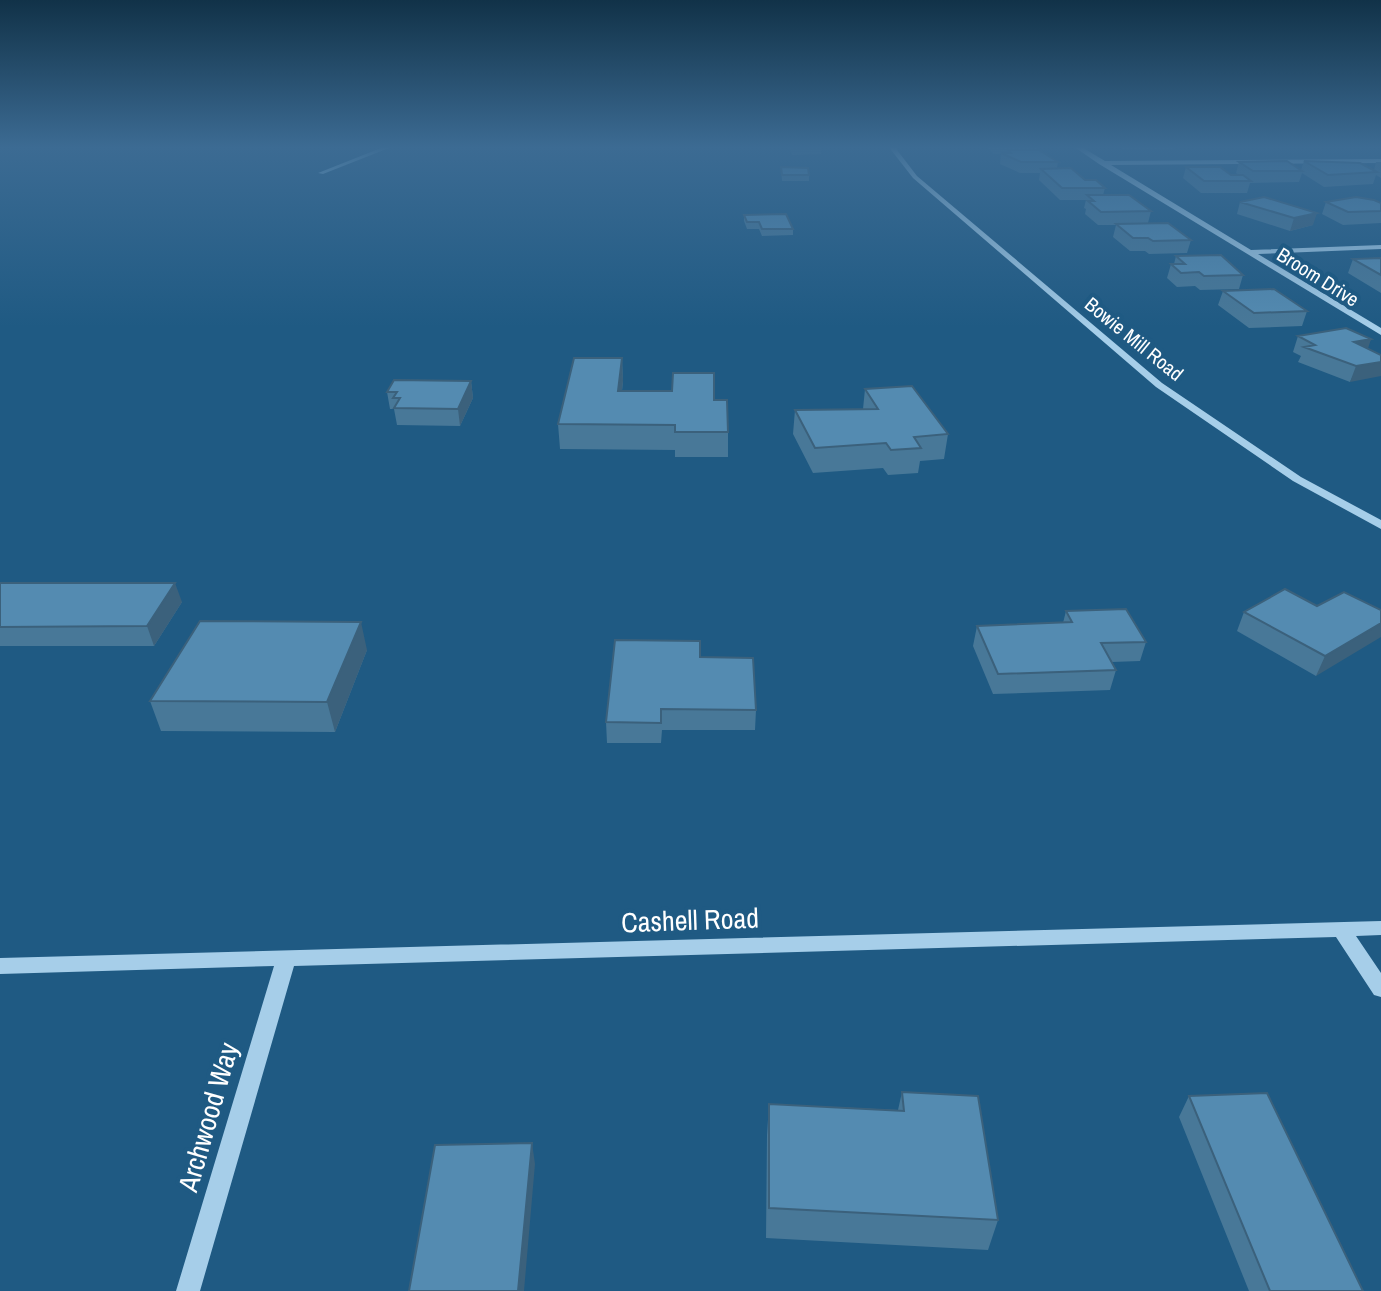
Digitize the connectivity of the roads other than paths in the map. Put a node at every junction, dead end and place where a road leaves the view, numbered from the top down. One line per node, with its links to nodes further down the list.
1 (949, 206): 6 (street, Bowie Mill Road)
2 (1172, 206): 4 (street, Broom Drive)
3 (1381, 247): 4 (street)
4 (1248, 252): 5 (street, Broom Drive)
5 (1381, 332)
6 (1381, 525)
7 (1381, 928): 8 (street, Cashell Road)
8 (1341, 929): 9 (street, Cashell Road); 11 (street)
9 (286, 960): 10 (street, Cashell Road); 12 (street, Archwood Way)
10 (0, 966)
11 (1381, 989)
12 (188, 1291)

